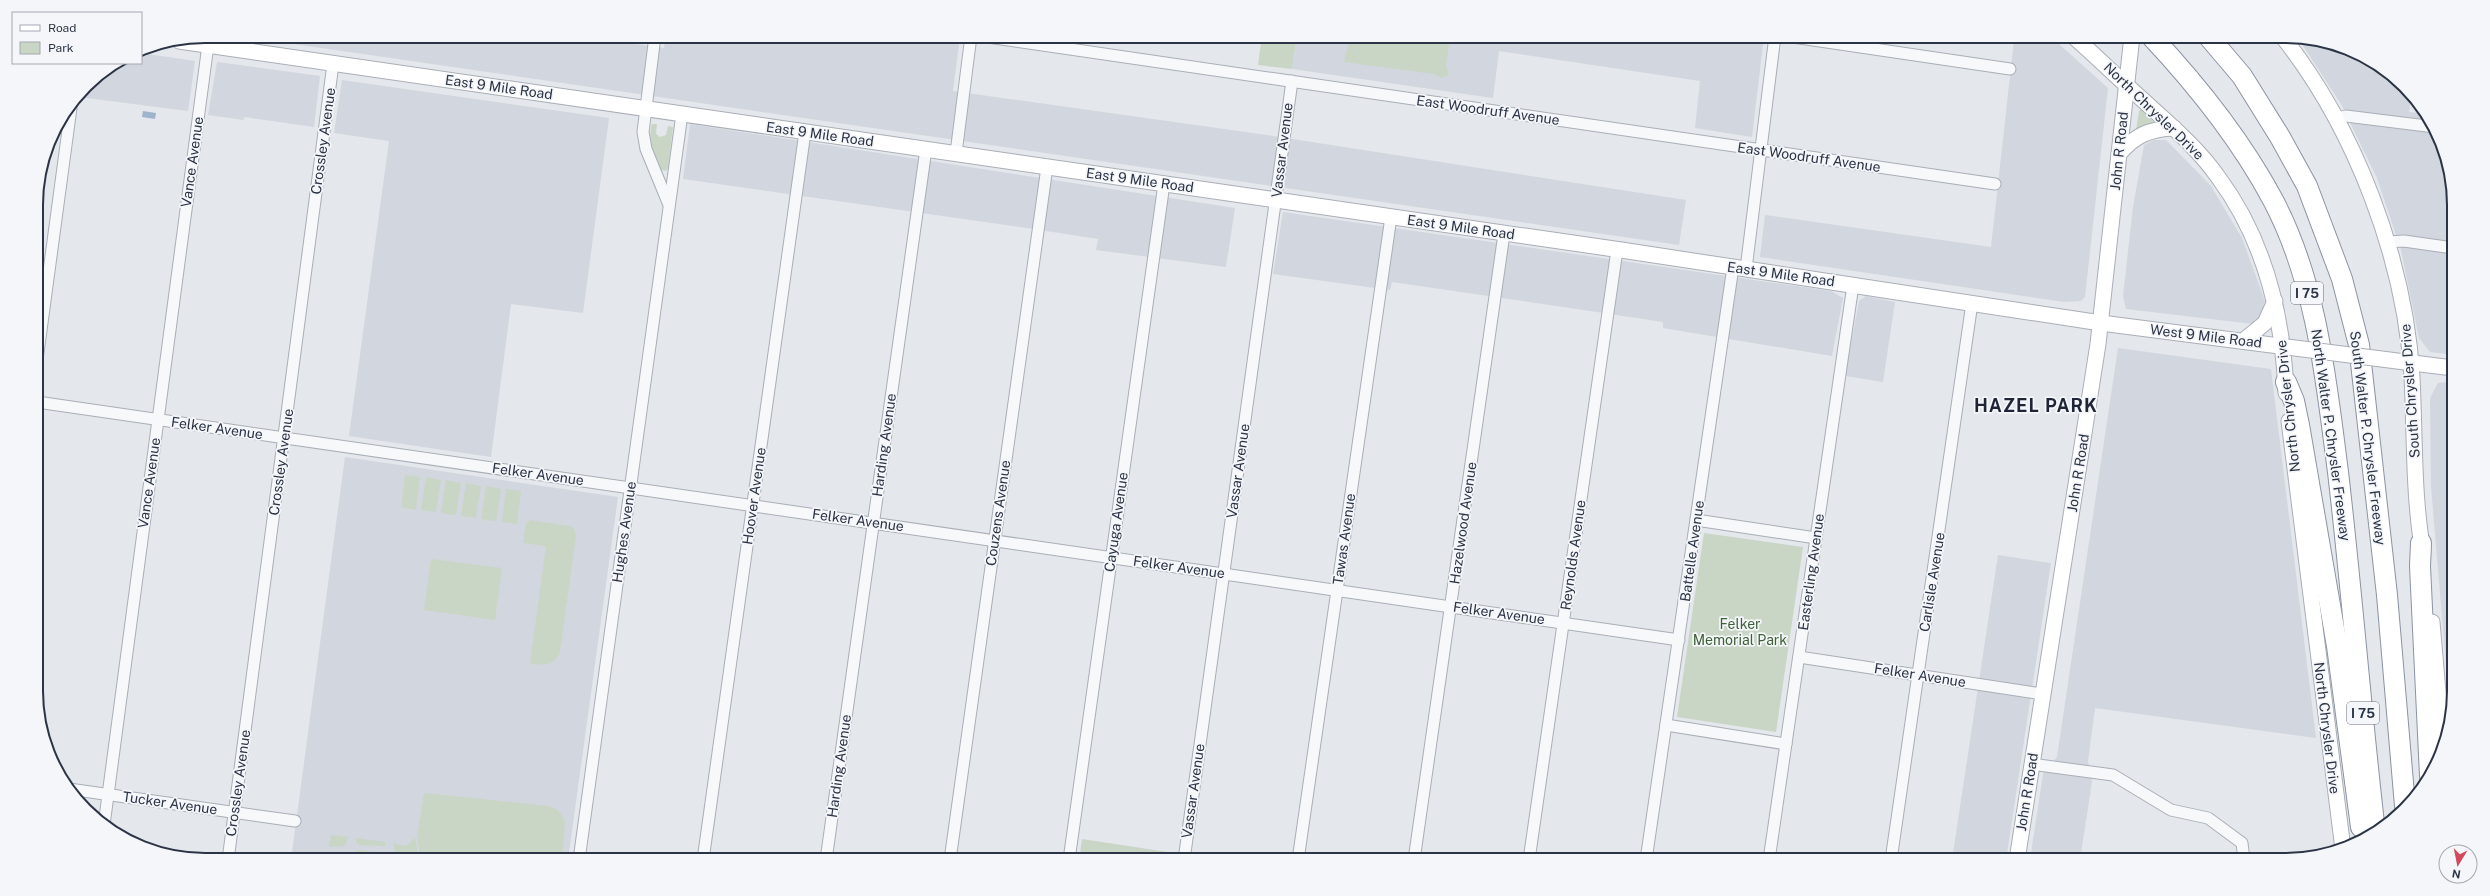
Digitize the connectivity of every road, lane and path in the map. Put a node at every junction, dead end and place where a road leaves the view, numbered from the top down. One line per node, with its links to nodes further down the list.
1 (194, 43): 12 (main road, East 9 Mile Road)
2 (654, 43): 17 (street, Hughes Avenue)
3 (970, 43): 26 (street)
4 (1029, 43): 15 (street, East Woodruff Avenue)
5 (1773, 43): 25 (street, Battelle Avenue)
6 (1834, 43): 14 (street)
7 (2081, 43): 16 (main road, North Chrysler Drive)
8 (2132, 43): 16 (main road, John R Road)
9 (2158, 43): 80 (highway, North Walter P. Chrysler Freeway / I 75)
10 (2214, 43): 76 (highway, South Walter P. Chrysler Freeway / I 75)
11 (2287, 43): 20 (main road, South Chrysler Drive)
12 (208, 45): 13 (main road, East 9 Mile Road); 50 (street, Vance Avenue)
13 (333, 64): 17 (main road, East 9 Mile Road); 51 (street, Crossley Avenue)
14 (2010, 69)
15 (1292, 81): 25 (street, East Woodruff Avenue); 31 (street, Vassar Avenue)
16 (2127, 85): 22 (main road, North Chrysler Drive); 27 (main road, John R Road)
17 (646, 109): 18 (main road, East 9 Mile Road); 32 (street, Hughes Avenue)
18 (682, 114): 23 (main road, East 9 Mile Road); 32 (street, Hughes Avenue)
19 (70, 115): 42 (street)
20 (2336, 118): 21 (street); 35 (main road, South Chrysler Drive)
21 (2426, 126)
22 (2174, 128): 27 (main road); 40 (main road, North Chrysler Drive)
23 (805, 132): 24 (main road, East 9 Mile Road); 53 (street, Hoover Avenue)
24 (926, 149): 26 (main road, East 9 Mile Road); 55 (street, Harding Avenue)
25 (1762, 150): 30 (street, East Woodruff Avenue); 38 (street, Battelle Avenue)
26 (956, 153): 28 (main road, East 9 Mile Road)
27 (2119, 154): 43 (main road, John R Road)
28 (1047, 167): 29 (main road, East 9 Mile Road); 57 (street, Couzens Avenue)
29 (1164, 184): 31 (main road, East 9 Mile Road); 59 (street, Cayuga Avenue)
30 (1995, 184)
31 (1276, 200): 33 (main road, East 9 Mile Road); 60 (street, Vassar Avenue)
32 (669, 205): 52 (street, Hughes Avenue)
33 (1391, 217): 34 (main road, East 9 Mile Road); 61 (street, Tawas Avenue)
34 (1504, 234): 37 (main road, East 9 Mile Road); 62 (street, Hazelwood Avenue)
35 (2387, 242): 36 (street); 46 (main road, South Chrysler Drive)
36 (2447, 247)
37 (1617, 250): 38 (main road, East 9 Mile Road); 63 (street, Reynolds Avenue)
38 (1740, 268): 39 (main road, East 9 Mile Road); 54 (street, Battelle Avenue)
39 (1853, 285): 41 (main road, East 9 Mile Road); 56 (street, Easterling Avenue)
40 (2275, 301): 44 (main road); 45 (main road, North Chrysler Drive)
41 (1972, 303): 43 (main road, East 9 Mile Road); 66 (street, Carlisle Avenue)
42 (43, 316)
43 (2101, 323): 44 (main road, West 9 Mile Road); 67 (main road, John R Road)
44 (2243, 341): 45 (main road, West 9 Mile Road)
45 (2284, 346): 46 (main road, West 9 Mile Road, bridge); 48 (main road, North Chrysler Drive)
46 (2408, 362): 47 (main road, West 9 Mile Road); 58 (main road, South Chrysler Drive)
47 (2447, 367)
48 (2286, 382): 81 (highway); 82 (main road, North Chrysler Drive)
49 (43, 403): 50 (street, Felker Avenue)
50 (158, 419): 51 (street, Felker Avenue); 75 (street, Vance Avenue)
51 (284, 438): 52 (street, Felker Avenue); 77 (street, Crossley Avenue)
52 (631, 488): 53 (street, Felker Avenue); 84 (street, Hughes Avenue)
53 (753, 505): 55 (street, Felker Avenue); 85 (street, Hoover Avenue)
54 (1696, 520): 56 (street); 64 (street, Battelle Avenue)
55 (874, 522): 57 (street, Felker Avenue); 86 (street, Harding Avenue)
56 (1816, 538): 65 (street, Easterling Avenue)
57 (995, 540): 59 (street, Felker Avenue); 87 (street, Couzens Avenue)
58 (2421, 543): 68 (main road, South Chrysler Drive); 73 (highway)
59 (1111, 557): 60 (street, Felker Avenue); 88 (street, Cayuga Avenue)
60 (1224, 574): 61 (street, Felker Avenue); 89 (street, Vassar Avenue)
61 (1336, 590): 62 (street, Felker Avenue); 90 (street, Tawas Avenue)
62 (1450, 606): 63 (street, Felker Avenue); 91 (street, Hazelwood Avenue)
63 (1563, 623): 64 (street, Felker Avenue); 92 (street, Reynolds Avenue)
64 (1679, 640): 70 (street, Battelle Avenue)
65 (1798, 657): 66 (street, Felker Avenue); 71 (street, Easterling Avenue)
66 (1918, 675): 67 (street, Felker Avenue); 95 (street, Carlisle Avenue)
67 (2042, 694): 72 (main road, John R Road)
68 (2446, 699): 69 (main road, South Chrysler Drive)
69 (2445, 718)
70 (1666, 725): 71 (street); 93 (street, Battelle Avenue)
71 (1786, 744): 94 (street, Easterling Avenue)
72 (2030, 764): 96 (main road, John R Road); 97 (street)
73 (2429, 764)
74 (76, 790): 75 (street, Tucker Avenue)
75 (108, 795): 77 (street, Tucker Avenue); 78 (street, Vance Avenue)
76 (2405, 801)
77 (234, 812): 79 (street, Tucker Avenue); 83 (street, Crossley Avenue)
78 (105, 819)
79 (295, 821)
80 (2374, 826)
81 (2362, 833)
82 (2342, 842)
83 (229, 853)
84 (580, 853)
85 (704, 853)
86 (827, 853)
87 (951, 853)
88 (1069, 853)
89 (1185, 853)
90 (1299, 853)
91 (1415, 853)
92 (1531, 853)
93 (1647, 853)
94 (1770, 853)
95 (1892, 853)
96 (2018, 853)
97 (2243, 853)

